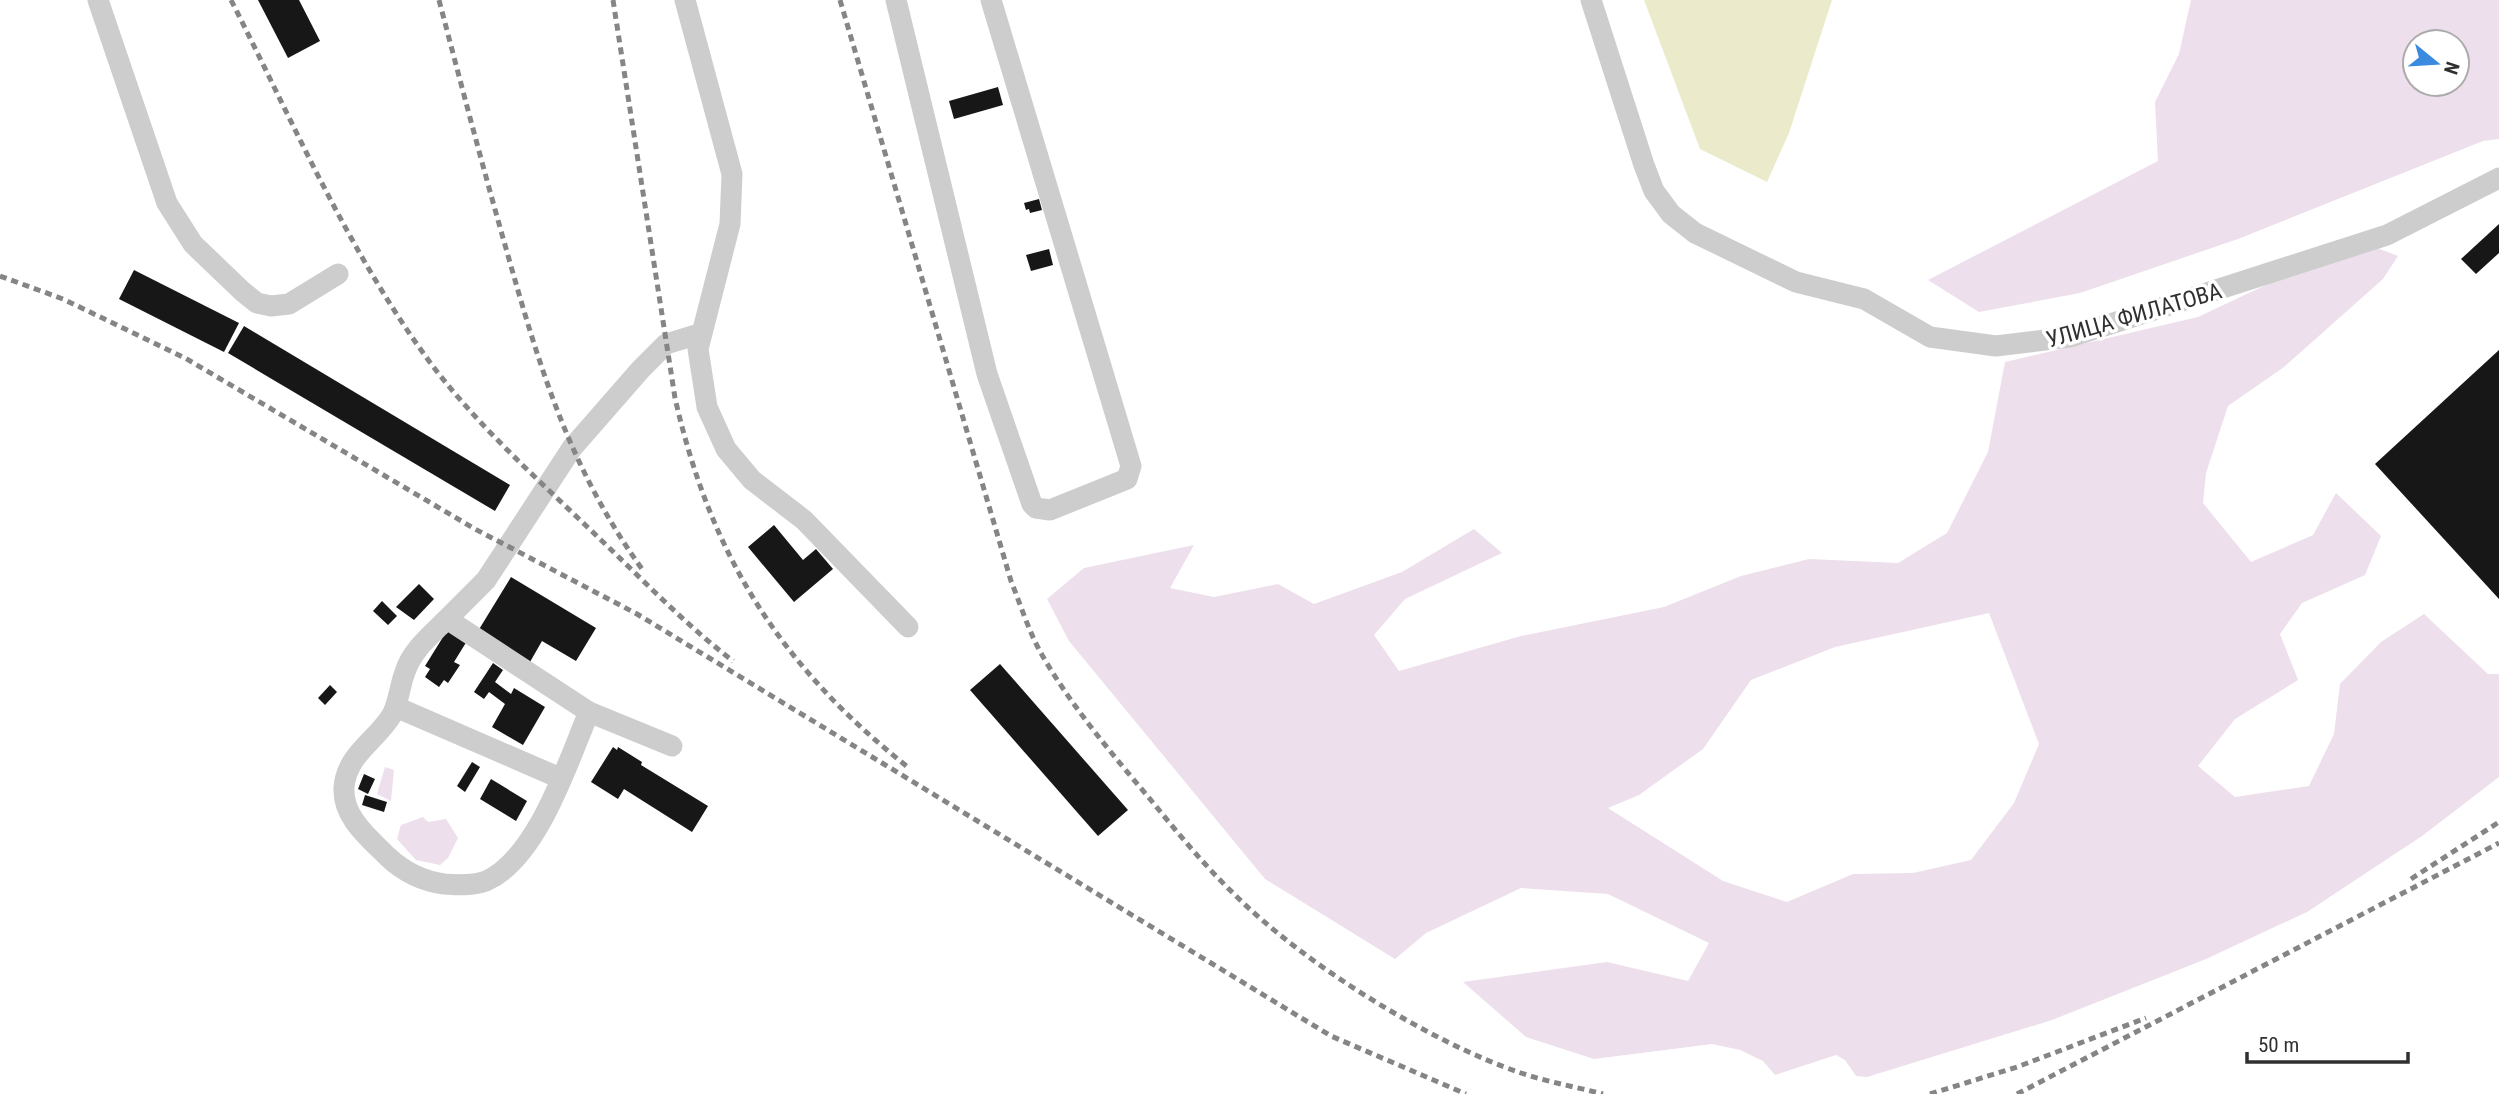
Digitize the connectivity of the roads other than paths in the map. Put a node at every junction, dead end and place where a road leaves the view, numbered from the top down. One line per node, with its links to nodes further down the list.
1 (98, 0): 7 (street)
2 (685, 0): 8 (street)
3 (896, 0): 4 (street)
4 (990, 0)
5 (1591, 0): 6 (street, УЛИЦА ФИЛАТОВА)
6 (2499, 178)
7 (338, 274)
8 (699, 334): 9 (street); 10 (street)
9 (447, 619): 11 (street); 12 (street)
10 (908, 627)
11 (396, 706): 14 (street); 14 (street)
12 (589, 712): 13 (street); 14 (street)
13 (672, 746)
14 (560, 778)

